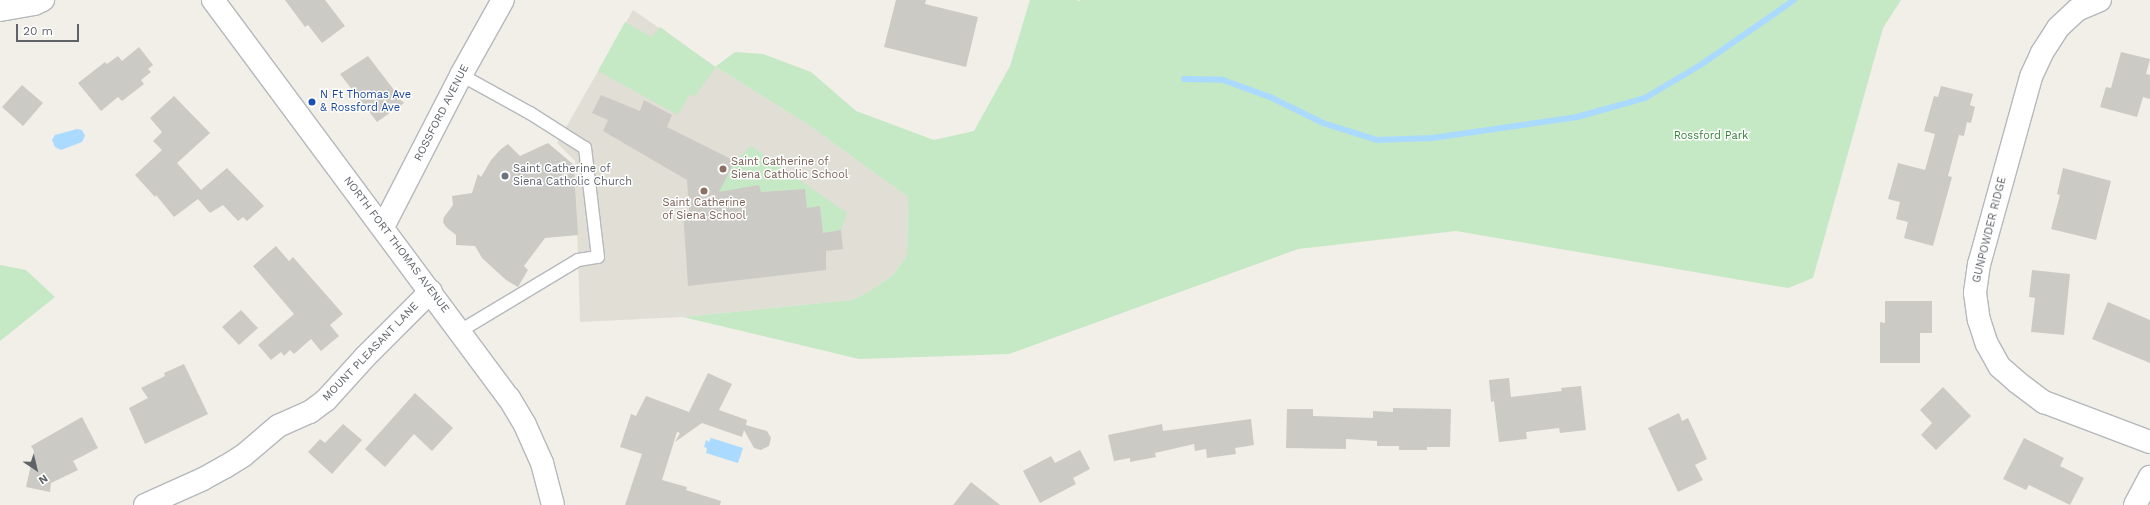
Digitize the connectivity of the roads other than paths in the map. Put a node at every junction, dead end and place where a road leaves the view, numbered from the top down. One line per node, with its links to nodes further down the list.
1 (43, 0): 5 (street)
2 (213, 0): 7 (street, NORTH FORT THOMAS AVENUE)
3 (503, 0): 6 (street, ROSSFORD AVENUE)
4 (2100, 0): 10 (street, GUNPOWDER RIDGE)
5 (0, 10)
6 (461, 75): 7 (street, ROSSFORD AVENUE); 9 (lane)
7 (383, 227): 8 (street, NORTH FORT THOMAS AVENUE)
8 (430, 291): 9 (street, NORTH FORT THOMAS AVENUE); 12 (street, MOUNT PLEASANT LANE)
9 (460, 331): 13 (street, NORTH FORT THOMAS AVENUE)
10 (2150, 442)
11 (2150, 477): 14 (street)
12 (145, 505)
13 (553, 505)
14 (2135, 505)

